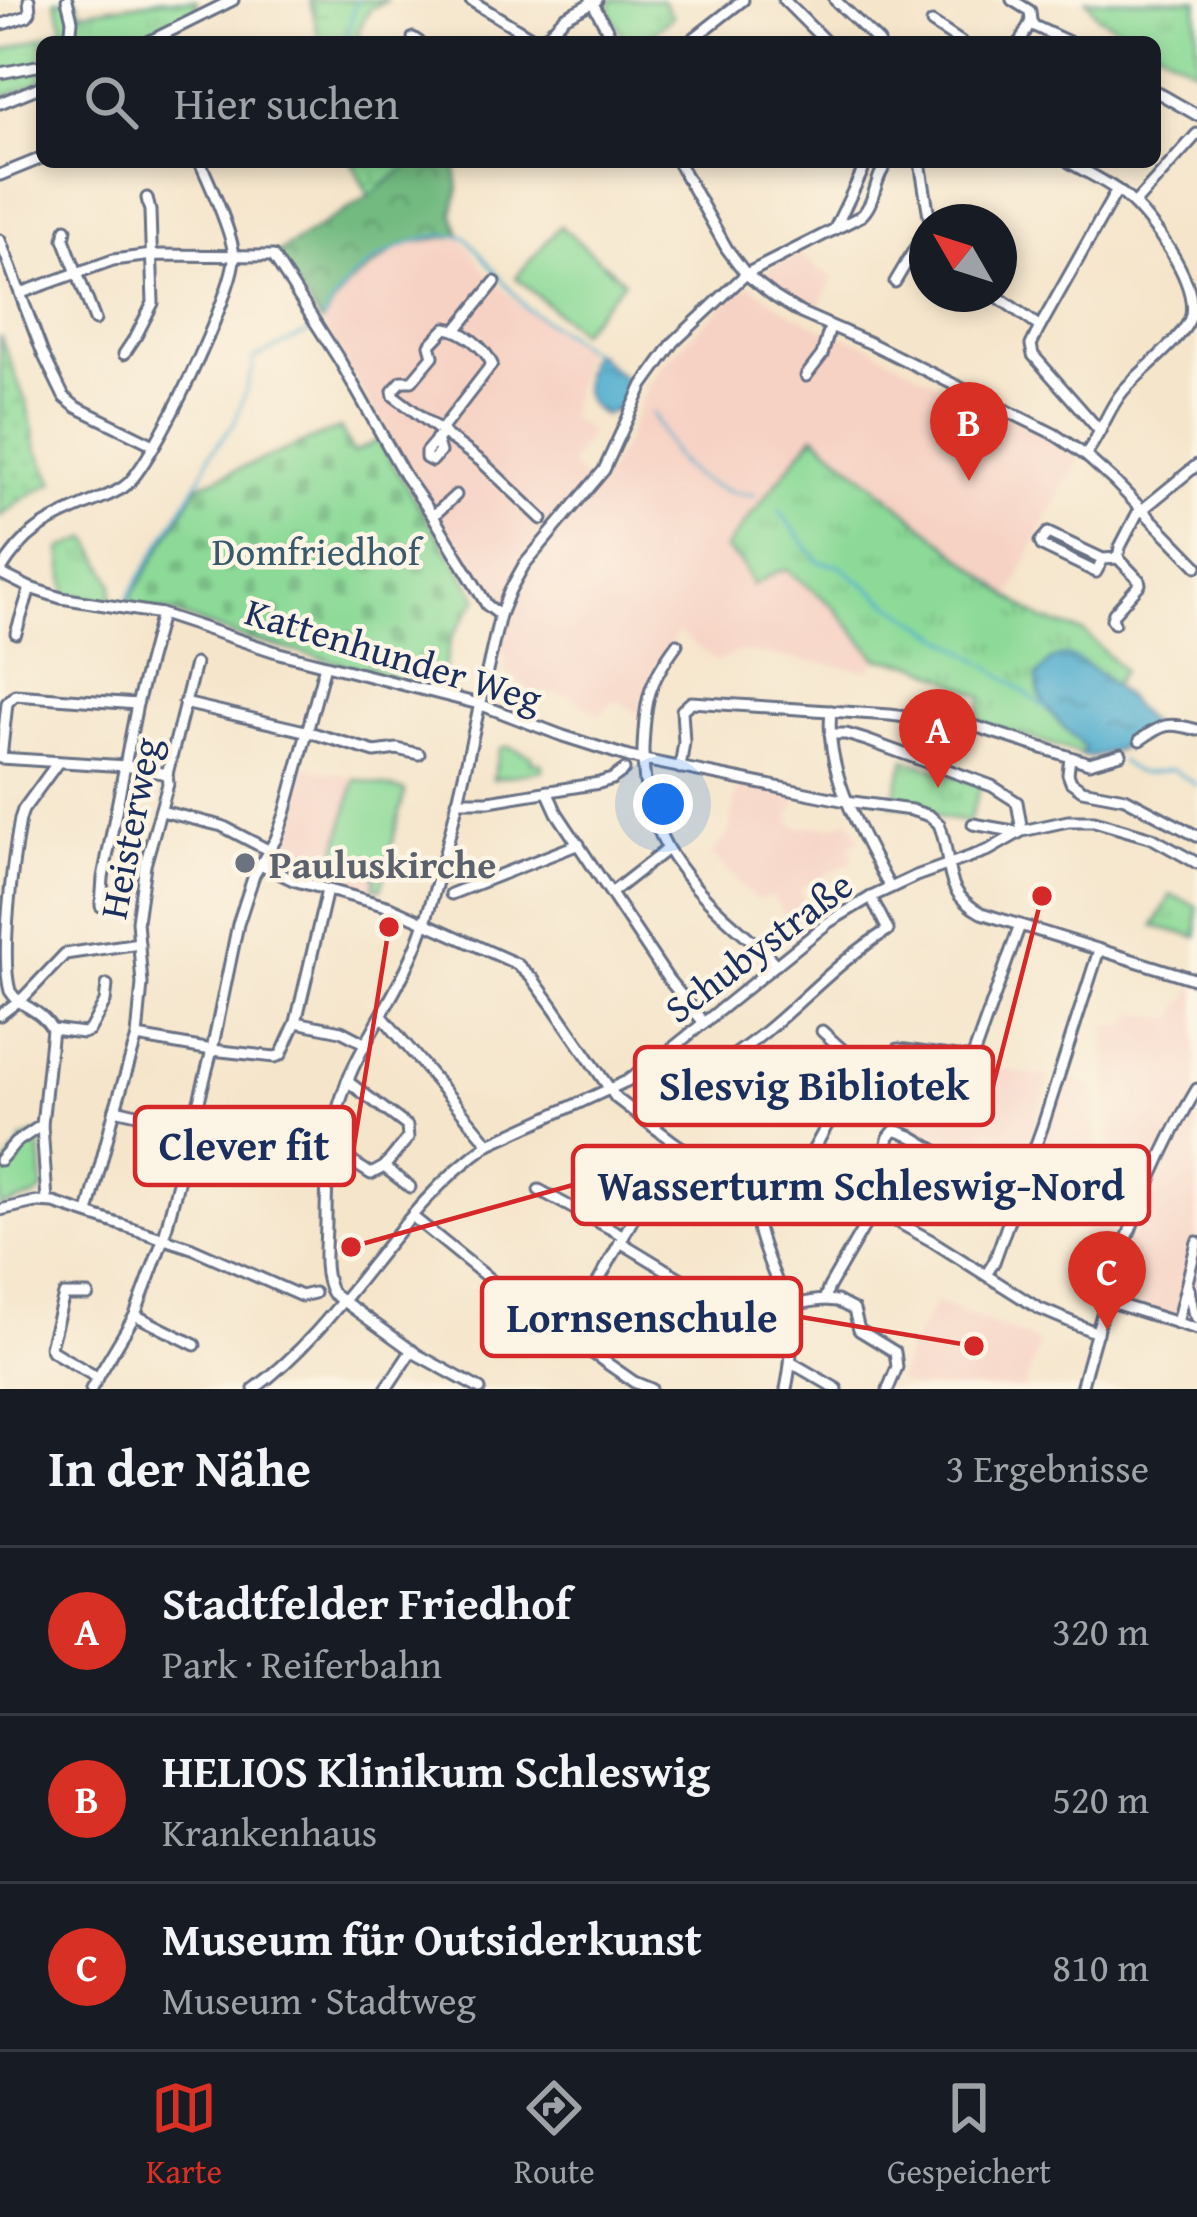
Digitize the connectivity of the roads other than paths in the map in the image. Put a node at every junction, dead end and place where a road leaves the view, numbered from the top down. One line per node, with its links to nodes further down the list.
1 (29, 0): 14 (street)
2 (67, 0): 15 (street)
3 (201, 0): 11 (street)
4 (233, 0): 11 (street)
5 (470, 0): 17 (street)
6 (743, 0): 20 (street)
7 (784, 0): 21 (street)
8 (835, 0): 22 (street)
9 (1012, 0): 12 (street)
10 (594, 1): 18 (street); 19 (street)
11 (207, 13): 16 (street)
12 (1030, 21): 24 (street); 25 (street)
13 (932, 22): 23 (street)
14 (0, 25)
15 (71, 36)
16 (160, 36)
17 (530, 36)
18 (546, 36)
19 (611, 36)
20 (697, 36)
21 (820, 36)
22 (873, 36)
23 (952, 36)
24 (1022, 36)
25 (1058, 36)
26 (36, 66): 27 (street)
27 (0, 74)
28 (36, 88): 30 (street)
29 (1161, 95): 31 (street)
30 (0, 103)
31 (1197, 116)
32 (1197, 134): 44 (street)
33 (36, 160): 40 (street)
34 (202, 168): 51 (street)
35 (681, 168): 55 (street)
36 (864, 168): 45 (street)
37 (883, 168): 46 (street)
38 (921, 168): 43 (street)
39 (1079, 168): 41 (street)
40 (0, 175)
41 (1117, 190): 44 (street); 63 (street)
42 (147, 198): 50 (street)
43 (926, 204)
44 (1133, 204): 56 (street)
45 (848, 206): 46 (street); 48 (street)
46 (861, 216): 48 (street)
47 (66, 229): 54 (street)
48 (834, 230): 55 (street)
49 (0, 240): 59 (street)
50 (152, 255): 51 (street); 54 (street); 65 (street)
51 (234, 256): 69 (street); 74 (street)
52 (909, 259): 57 (street)
53 (1197, 270): 56 (street)
54 (77, 274): 59 (street); 61 (street)
55 (746, 274): 62 (street); 82 (street)
56 (1184, 276): 67 (street)
57 (896, 281)
58 (495, 282): 64 (street)
59 (21, 293): 69 (street)
60 (1017, 310): 63 (street)
61 (94, 320)
62 (830, 327): 66 (street); 70 (street)
63 (1040, 327): 67 (street)
64 (457, 329): 68 (street); 68 (street)
65 (124, 354)
66 (806, 376)
67 (1100, 431): 70 (street)
68 (440, 434): 75 (street)
69 (154, 445): 79 (street)
70 (1085, 454): 73 (street)
71 (1197, 465): 73 (street)
72 (456, 496): 74 (street)
73 (1143, 510): 76 (street); 78 (street)
74 (434, 516): 82 (street)
75 (542, 519)
76 (1118, 558): 77 (street); 83 (street)
77 (1103, 559): 77 (street)
78 (1197, 566)
79 (0, 572): 80 (street, Kattenhunder Weg)
80 (30, 588): 81 (street, Kattenhunder Weg); 84 (street)
81 (161, 614): 87 (street, Kattenhunder Weg); 89 (street)
82 (500, 615): 90 (street)
83 (1114, 623)
84 (16, 633)
85 (677, 644): 100 (street)
86 (195, 664): 88 (street, Heisterweg)
87 (325, 664): 90 (street, Kattenhunder Weg); 93 (street)
88 (184, 703): 93 (street); 105 (street, Heisterweg)
89 (137, 704): 99 (street); 102 (street)
90 (479, 704): 100 (street, Kattenhunder Weg); 108 (street)
91 (831, 711): 94 (street); 98 (street); 103 (street)
92 (1197, 730): 95 (street)
93 (309, 732): 96 (street); 116 (street)
94 (830, 734): 109 (street); 113 (street)
95 (1140, 740)
96 (419, 754)
97 (1121, 754): 98 (street)
98 (1070, 757): 107 (street)
99 (0, 758): 101 (street)
100 (643, 760): 103 (street, Kattenhunder Weg); 117 (street)
101 (58, 762): 102 (street); 134 (street)
102 (126, 766): 105 (street); 126 (street)
103 (680, 768): 109 (street, Kattenhunder Weg)
104 (624, 770): 106 (street)
105 (167, 774): 110 (street, Heisterweg)
106 (548, 791): 108 (street); 115 (street)
107 (1097, 794): 111 (street); 114 (street)
108 (457, 801): 127 (street)
109 (846, 801): 120 (street, Kattenhunder Weg); 121 (street)
110 (161, 811): 116 (street); 129 (street, Heisterweg)
111 (1094, 821): 113 (street); 118 (street)
112 (973, 824): 113 (street)
113 (1021, 831): 120 (street, Schubystraße)
114 (1197, 836)
115 (579, 844): 123 (street); 124 (street)
116 (270, 850): 119 (street)
117 (666, 850): 123 (street); 131 (street)
118 (1197, 863)
119 (260, 864): 122 (street); 144 (street)
120 (948, 865): 121 (street, Schubystraße); 128 (street)
121 (889, 886): 125 (street, Schubystraße)
122 (326, 890): 127 (street); 137 (street)
123 (611, 893): 138 (street)
124 (451, 894)
125 (871, 897): 131 (street, Schubystraße); 151 (street)
126 (101, 906)
127 (425, 923): 136 (street); 147 (street)
128 (1019, 925): 130 (street); 143 (street)
129 (139, 943): 134 (street); 141 (street, Heisterweg)
130 (1099, 950): 132 (street); 162 (street)
131 (776, 964): 138 (street, Schubystraße)
132 (1197, 980)
133 (106, 985): 139 (street)
134 (19, 1001): 135 (street); 139 (street)
135 (0, 1015)
136 (382, 1016): 142 (street); 155 (street)
137 (296, 1022): 142 (street); 144 (street)
138 (704, 1023): 147 (street, Schubystraße)
139 (52, 1029): 149 (street)
140 (821, 1031): 164 (street)
141 (137, 1037): 144 (street); 148 (street, Heisterweg)
142 (366, 1044): 145 (street)
143 (898, 1048)
144 (212, 1050): 150 (street)
145 (347, 1081): 157 (street); 159 (street)
146 (1197, 1089): 178 (street)
147 (610, 1090): 151 (street); 155 (street, Schubystraße)
148 (117, 1103): 150 (street); 167 (street, Heisterweg)
149 (42, 1125): 158 (street); 165 (street)
150 (193, 1126): 156 (street); 170 (street)
151 (654, 1127): 154 (street)
152 (878, 1127): 153 (street)
153 (892, 1132): 162 (street); 166 (street)
154 (675, 1143): 160 (street); 171 (street)
155 (489, 1144): 169 (street, Schubystraße)
156 (273, 1145)
157 (329, 1147): 159 (street); 179 (street)
158 (0, 1160)
159 (384, 1166): 161 (street)
160 (757, 1186): 164 (street); 180 (street)
161 (410, 1187)
162 (1019, 1189): 173 (street)
163 (539, 1190): 171 (street)
164 (800, 1196): 166 (street)
165 (47, 1201): 167 (street); 168 (street)
166 (870, 1207): 173 (street); 177 (street)
167 (90, 1209): 170 (street)
168 (0, 1210)
169 (413, 1217): 179 (street, Schubystraße); 186 (street)
170 (164, 1238): 175 (street); 182 (street)
171 (622, 1239): 180 (street); 186 (street)
172 (1197, 1242): 174 (street)
173 (986, 1275): 185 (street)
174 (1189, 1285): 181 (street); 183 (street)
175 (314, 1293)
176 (88, 1295): 190 (street)
177 (824, 1300): 180 (street); 198 (street)
178 (1107, 1301): 183 (street); 185 (street)
179 (343, 1303): 188 (street); 192 (street, Schubystraße)
180 (785, 1305): 189 (street)
181 (1195, 1314): 183 (street)
182 (135, 1315): 187 (street); 190 (street)
183 (1177, 1323): 184 (street)
184 (1197, 1329)
185 (1097, 1333): 199 (street)
186 (565, 1334): 195 (street)
187 (195, 1345)
188 (412, 1351): 193 (street); 194 (street)
189 (792, 1363): 196 (street); 197 (street)
190 (98, 1378): 191 (street)
191 (91, 1389)
192 (254, 1389)
193 (386, 1389)
194 (480, 1389)
195 (651, 1389)
196 (786, 1389)
197 (837, 1389)
198 (888, 1389)
199 (1081, 1389)

